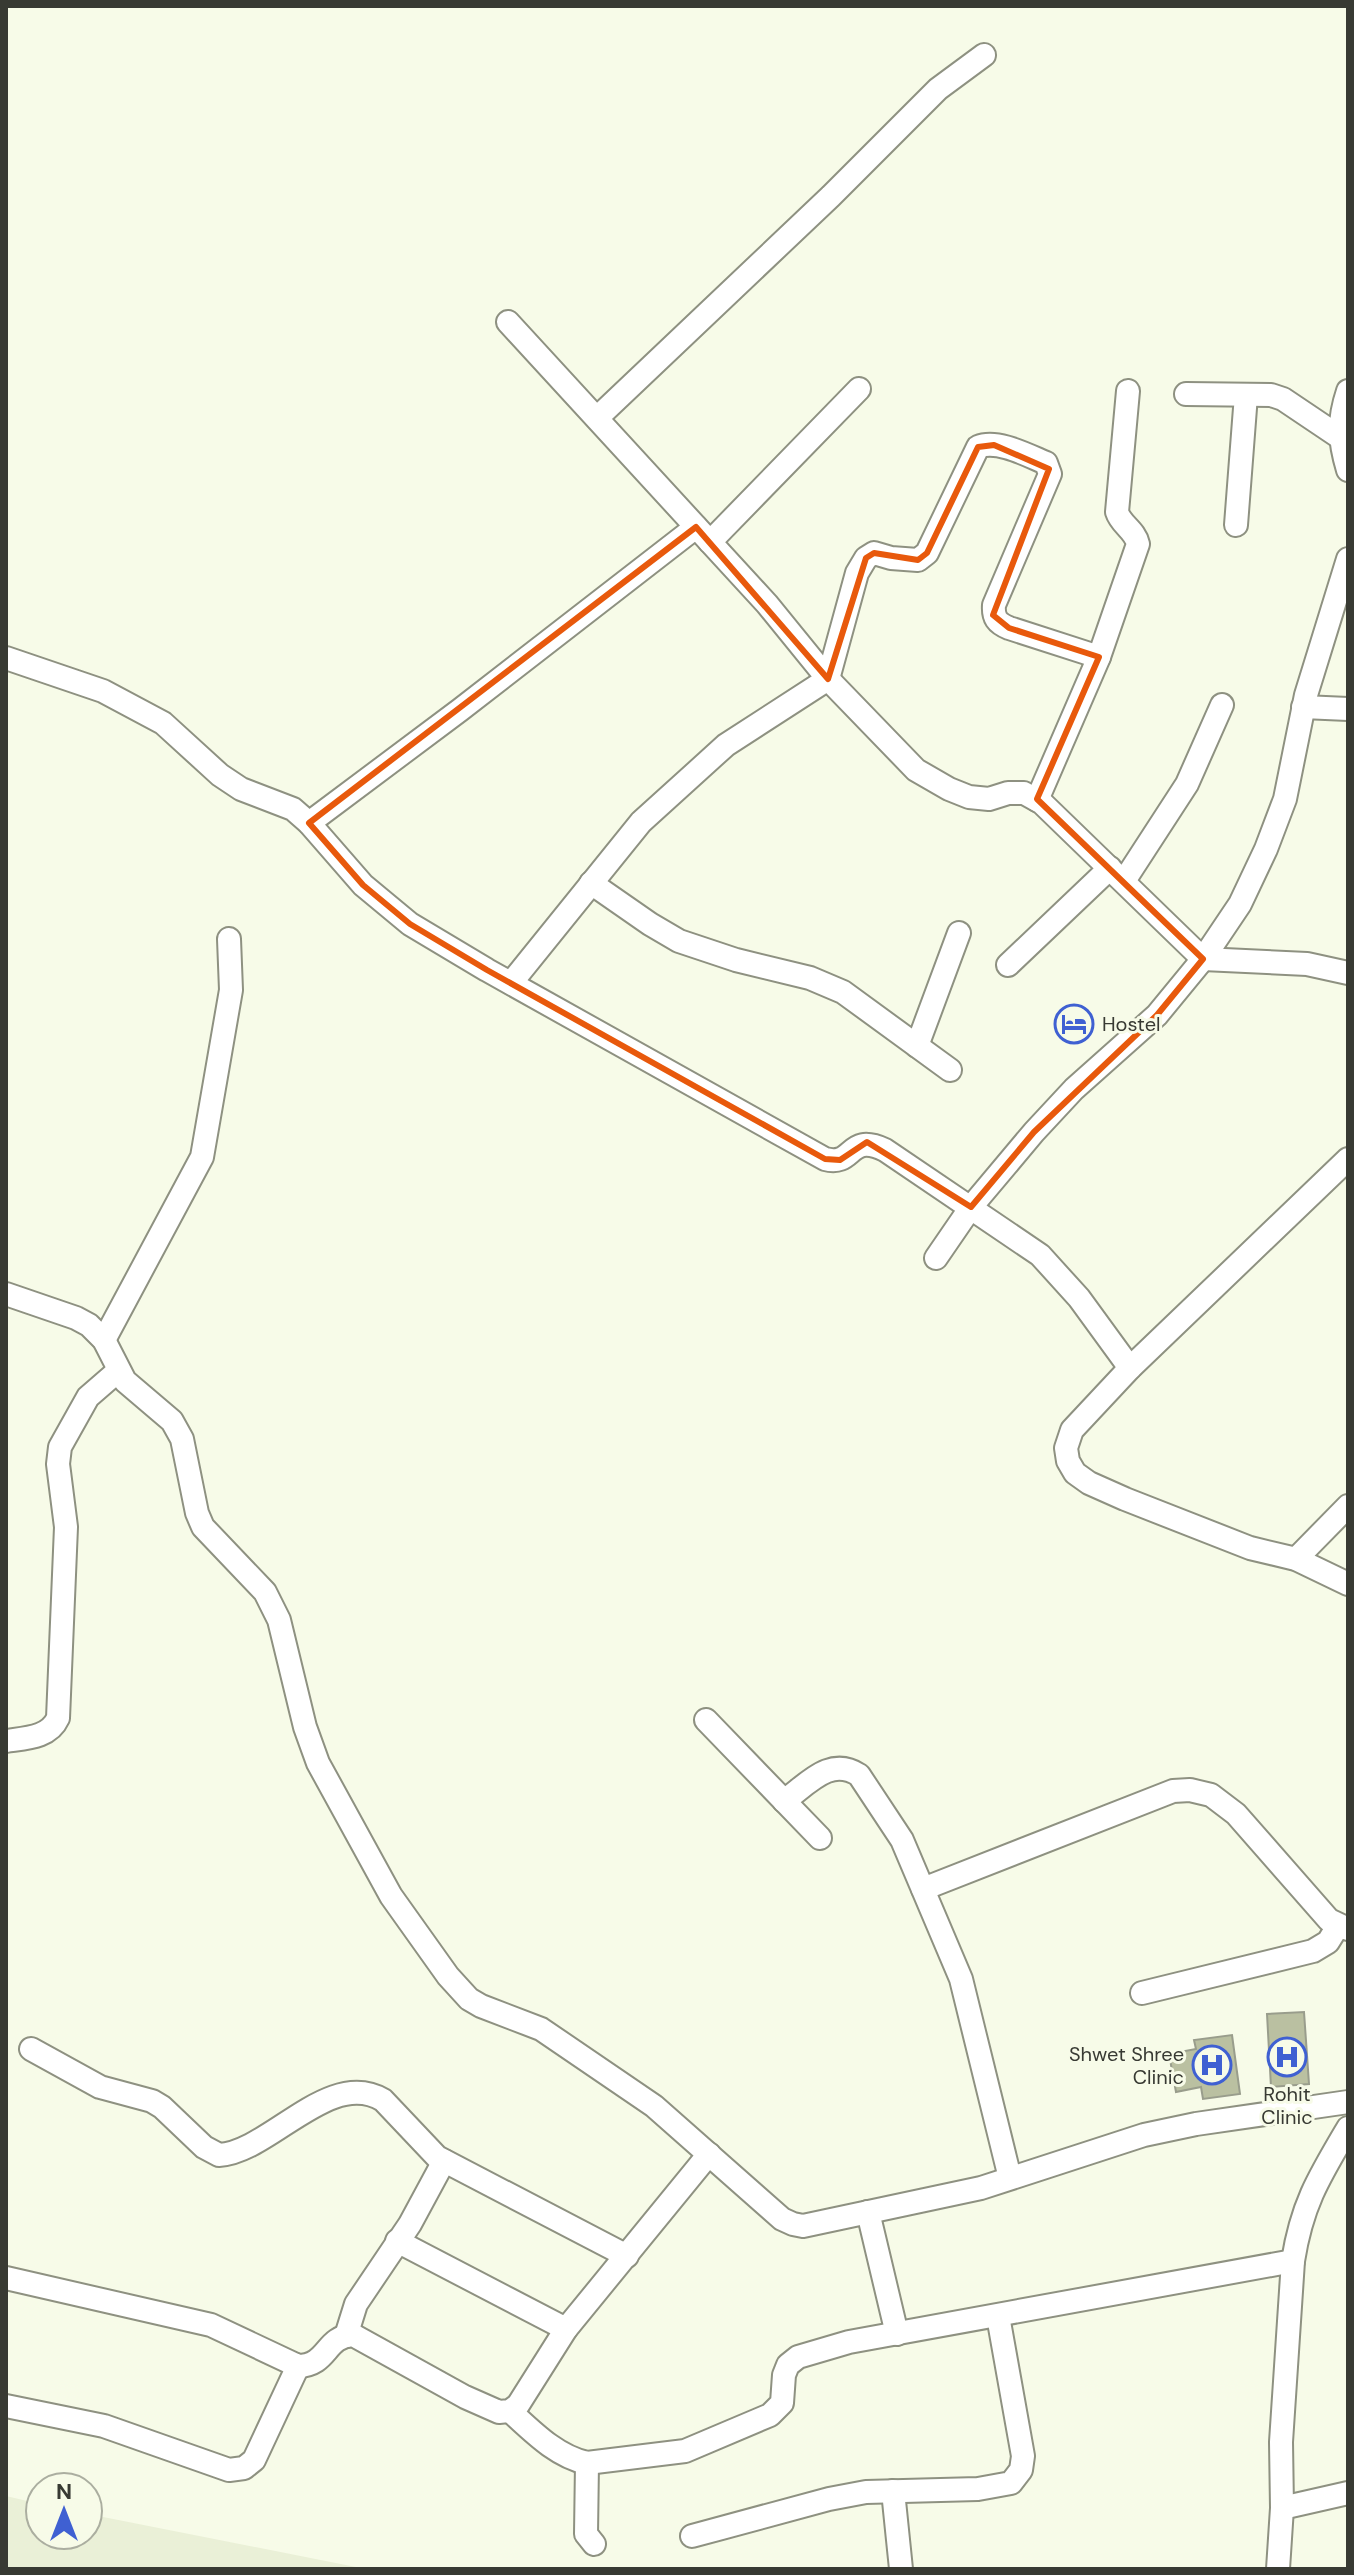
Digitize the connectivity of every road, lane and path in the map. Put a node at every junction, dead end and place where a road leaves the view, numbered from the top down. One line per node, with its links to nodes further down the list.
1 (984, 55): 8 (street)
2 (508, 322): 8 (street)
3 (859, 389): 12 (street)
4 (1128, 391): 14 (street)
5 (1348, 391): 9 (street)
6 (1186, 394): 7 (street)
7 (1246, 395): 9 (street); 11 (street)
8 (597, 418): 12 (street)
9 (1341, 438): 10 (street)
10 (1348, 470)
11 (1236, 525)
12 (703, 534): 16 (street); 21 (street)
13 (1348, 559): 18 (street)
14 (1099, 657): 16 (street); 20 (street)
15 (6, 658): 21 (street)
16 (828, 679): 20 (street); 23 (street)
17 (1222, 705): 22 (street)
18 (1303, 707): 19 (street); 26 (street)
19 (1348, 709)
20 (1037, 800): 22 (street)
21 (309, 823): 29 (street)
22 (1117, 875): 26 (street); 27 (street)
23 (591, 883): 29 (street); 30 (street)
24 (959, 933): 30 (street)
25 (229, 939): 36 (street)
26 (1203, 959): 28 (street); 33 (street)
27 (1008, 965)
28 (1348, 973)
29 (511, 983): 33 (street)
30 (917, 1046): 31 (street)
31 (950, 1070)
32 (1348, 1159): 37 (street)
33 (971, 1207): 34 (street); 37 (street)
34 (936, 1258)
35 (14, 1296): 36 (street)
36 (104, 1340): 38 (street)
37 (1130, 1368): 40 (street)
38 (118, 1371): 43 (street); 52 (street)
39 (1348, 1506): 40 (street)
40 (1296, 1559): 41 (street)
41 (1348, 1584)
42 (706, 1720): 44 (street)
43 (6, 1741)
44 (784, 1801): 45 (street); 46 (street)
45 (820, 1838)
46 (923, 1889): 47 (street); 54 (street)
47 (1343, 1928): 48 (street)
48 (1142, 1993)
49 (31, 2049): 53 (street)
50 (1348, 2102): 54 (street)
51 (1348, 2128): 58 (street)
52 (709, 2154): 55 (street); 57 (street)
53 (444, 2161): 56 (street); 57 (street)
54 (1010, 2178): 55 (street)
55 (868, 2212): 62 (street)
56 (397, 2241): 61 (street); 63 (street)
57 (627, 2256): 61 (street)
58 (1293, 2261): 60 (street); 70 (street)
59 (6, 2278): 64 (street)
60 (998, 2316): 62 (street); 68 (street)
61 (566, 2329): 66 (street)
62 (897, 2334): 67 (street)
63 (346, 2336): 64 (street); 66 (street)
64 (298, 2366): 65 (street)
65 (6, 2406)
66 (510, 2411): 67 (street)
67 (587, 2463): 72 (street)
68 (893, 2491): 71 (street); 73 (street)
69 (1348, 2493): 70 (street)
70 (1282, 2508): 74 (street)
71 (692, 2536)
72 (594, 2544)
73 (901, 2569)
74 (1278, 2569)

